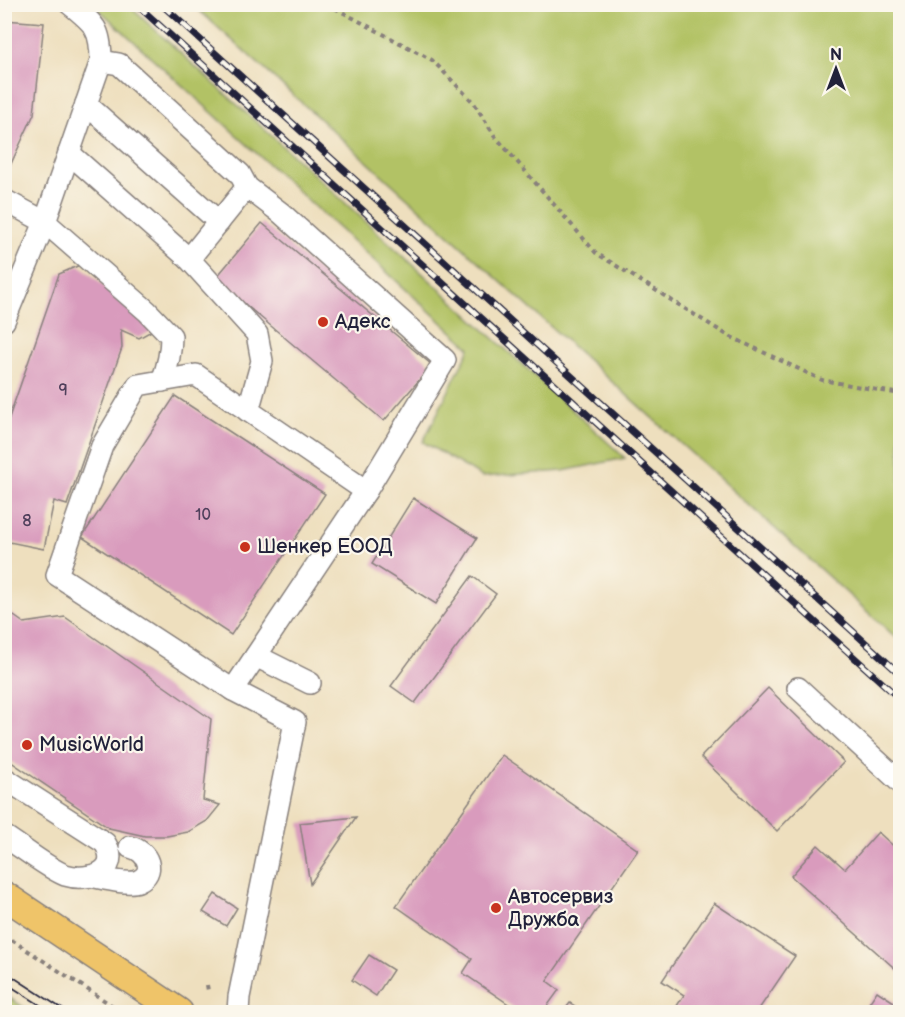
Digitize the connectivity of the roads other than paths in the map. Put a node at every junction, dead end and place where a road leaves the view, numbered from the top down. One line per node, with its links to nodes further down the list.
1 (70, 4): 2 (lane)
2 (101, 61): 3 (lane); 5 (lane)
3 (86, 104): 4 (lane); 8 (lane)
4 (69, 153): 7 (lane); 9 (lane)
5 (247, 187): 8 (lane); 13 (lane)
6 (4, 200): 7 (lane)
7 (45, 222): 10 (lane); 11 (lane)
8 (219, 222): 9 (lane)
9 (189, 259): 12 (lane)
10 (5, 317)
11 (162, 381): 12 (lane); 17 (lane)
12 (248, 411): 13 (lane)
13 (366, 491): 14 (lane)
14 (256, 656): 15 (lane); 17 (lane)
15 (310, 683)
16 (798, 688): 19 (lane)
17 (233, 690): 25 (lane)
18 (4, 778): 22 (lane)
19 (900, 782)
20 (4, 836): 22 (lane)
21 (130, 847): 22 (lane)
22 (90, 876)
23 (4, 895): 24 (main road)
24 (179, 1012)
25 (238, 1012)

